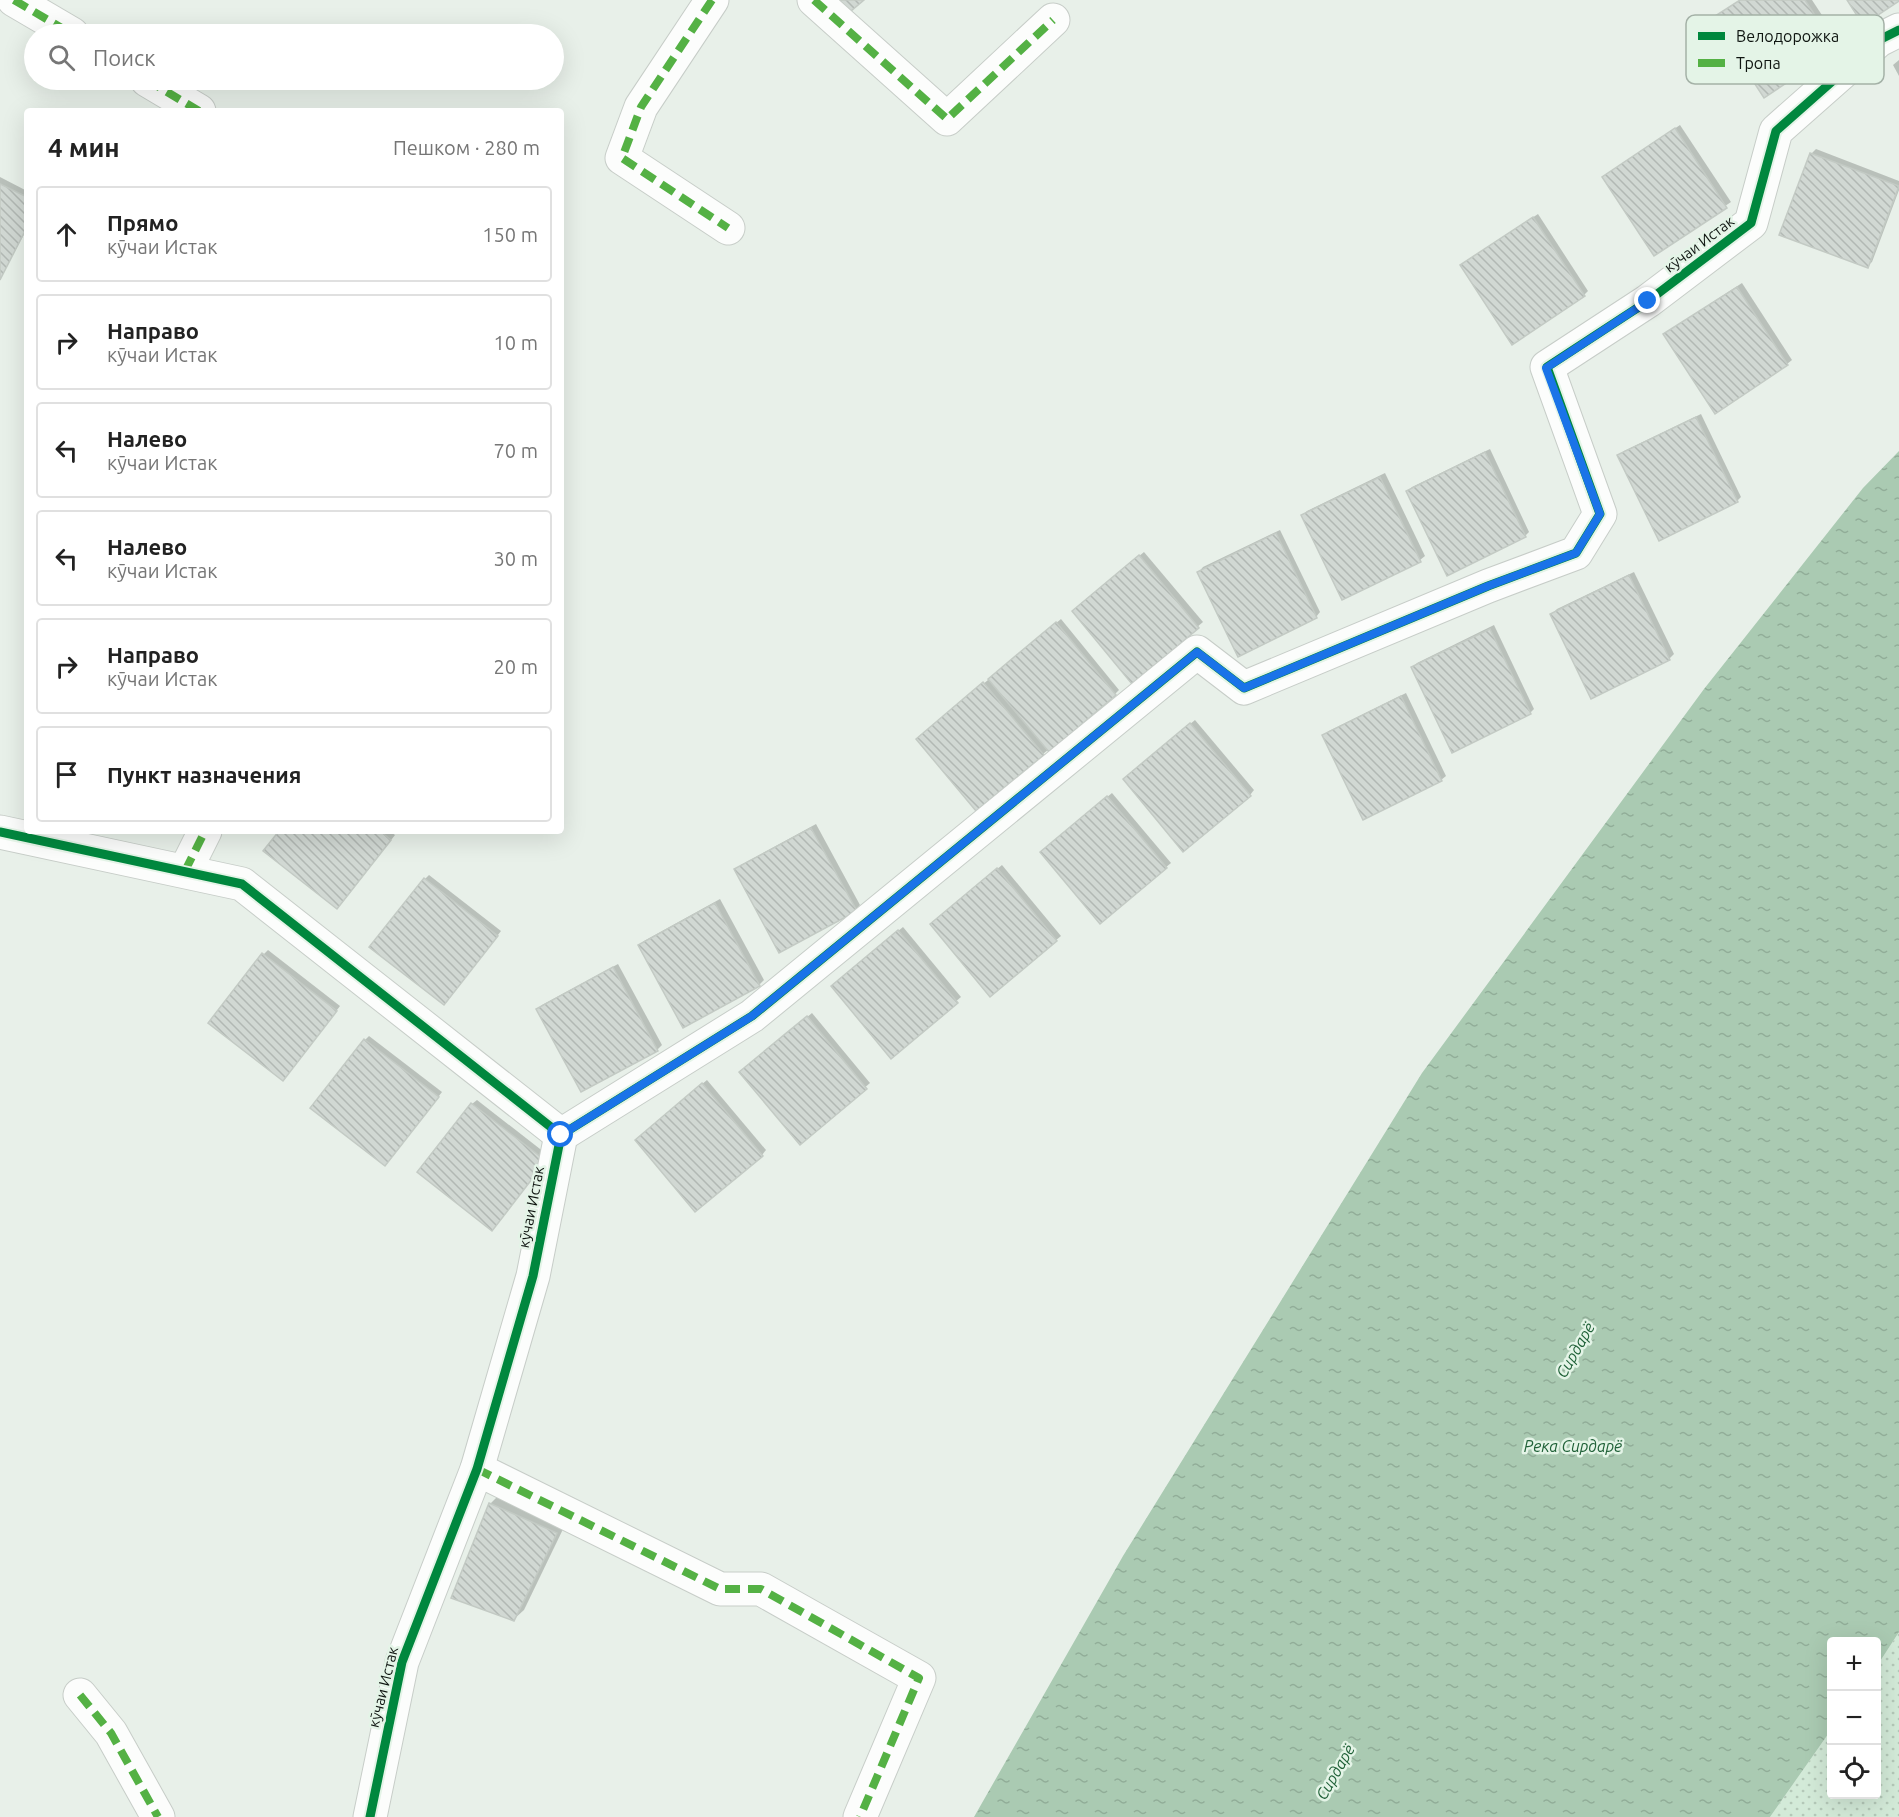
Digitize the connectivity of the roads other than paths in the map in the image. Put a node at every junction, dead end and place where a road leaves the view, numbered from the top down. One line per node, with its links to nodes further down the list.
1 (14, 0): 5 (street)
2 (712, 0): 11 (street)
3 (814, 0): 4 (street)
4 (1053, 20)
5 (55, 24)
6 (1899, 30): 7 (street, кӯчаи Истак)
7 (1884, 38)
8 (1829, 84): 15 (street, кӯчаи Истак)
9 (164, 90): 10 (street)
10 (195, 108)
11 (728, 228)
12 (0, 832): 14 (street)
13 (204, 834): 14 (street)
14 (185, 871): 15 (street)
15 (561, 1135): 16 (street, кӯчаи Истак)
16 (477, 1468): 19 (street, кӯчаи Истак); 20 (street)
17 (80, 1695): 18 (street)
18 (158, 1817)
19 (370, 1817)
20 (860, 1817)

